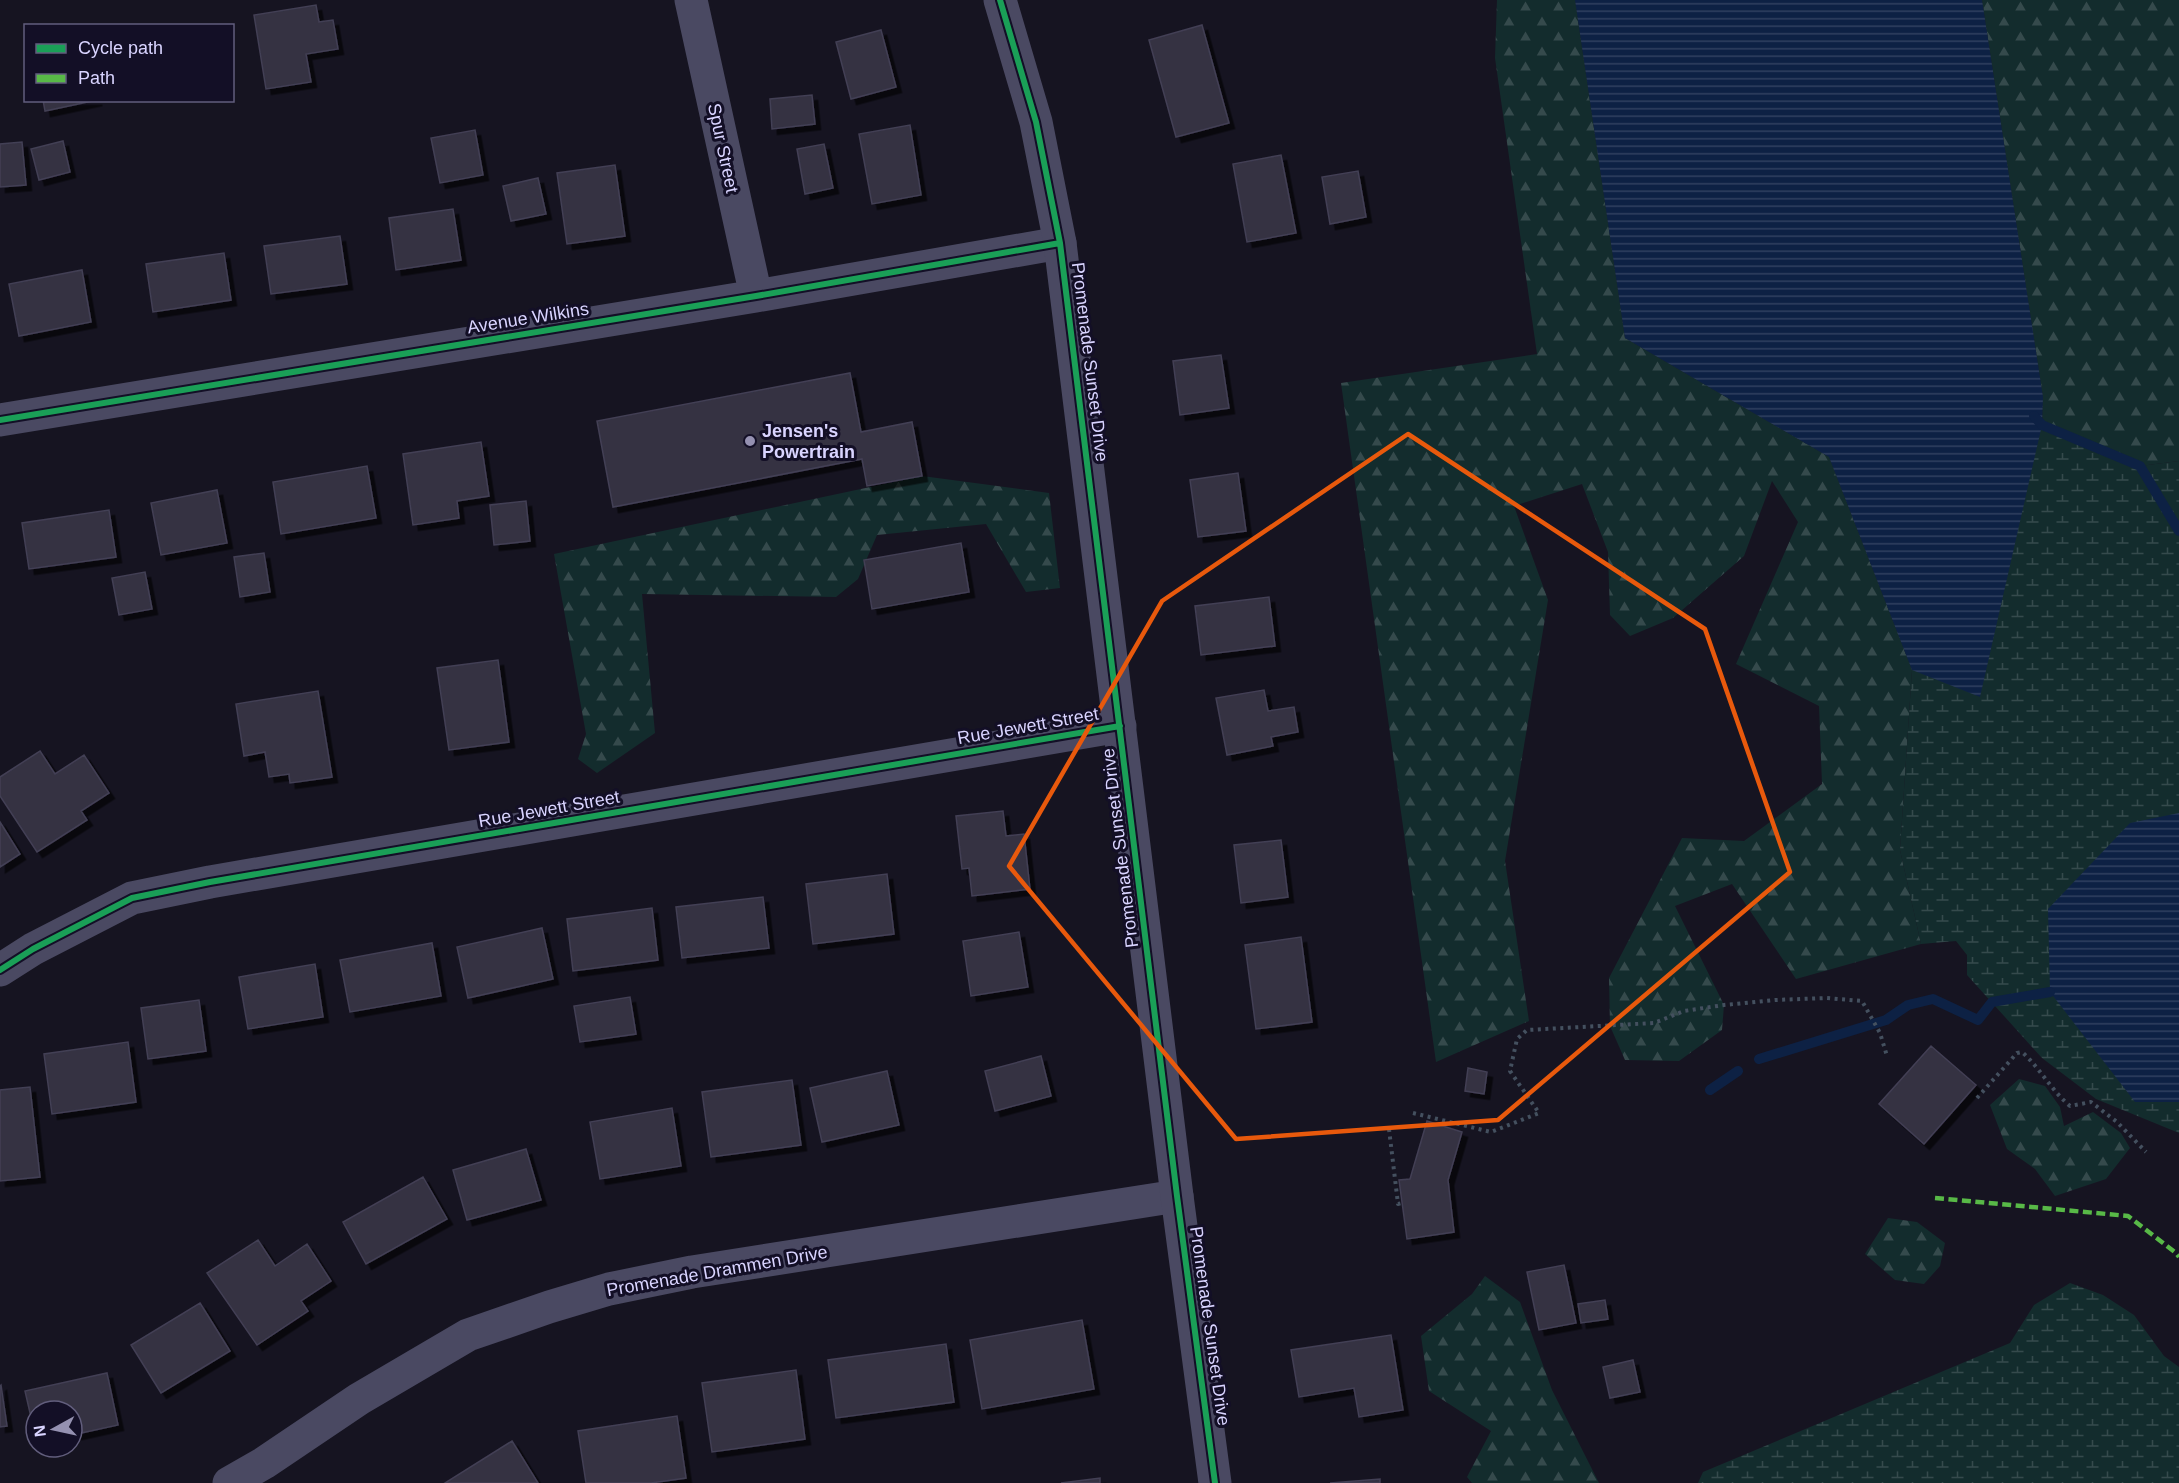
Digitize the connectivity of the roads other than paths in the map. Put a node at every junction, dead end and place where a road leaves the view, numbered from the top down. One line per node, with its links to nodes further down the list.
1 (691, 0): 4 (street, Spur Street)
2 (1000, 0): 3 (street, Promenade Sunset Drive)
3 (1060, 243): 4 (street, Avenue Wilkins); 6 (street, Promenade Sunset Drive)
4 (756, 296): 5 (street, Avenue Wilkins)
5 (0, 420)
6 (1120, 726): 7 (street, Rue Jewett Street); 8 (street, Promenade Sunset Drive)
7 (0, 970)
8 (1177, 1196): 9 (street, Promenade Drammen Drive); 10 (street, Promenade Sunset Drive)
9 (229, 1483)
10 (1215, 1483)

